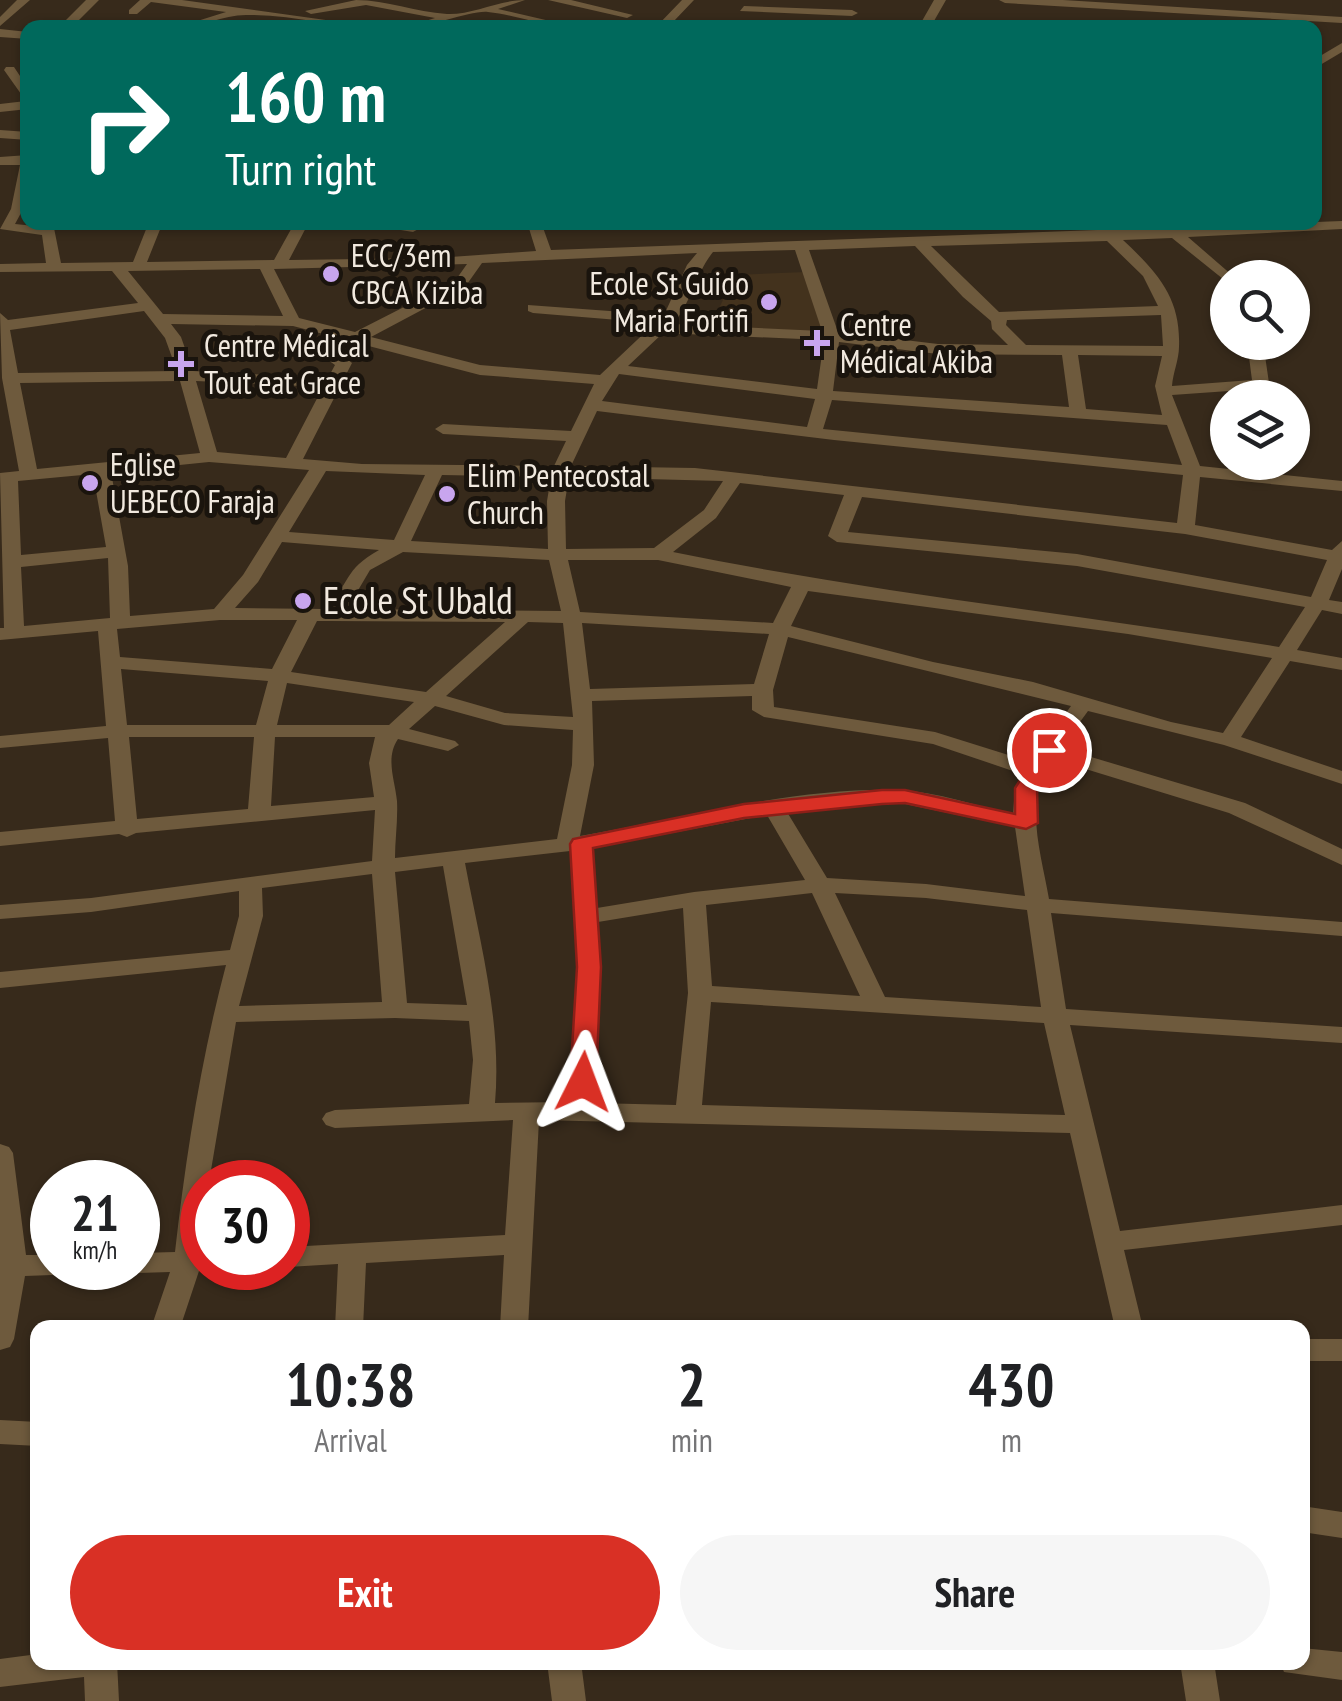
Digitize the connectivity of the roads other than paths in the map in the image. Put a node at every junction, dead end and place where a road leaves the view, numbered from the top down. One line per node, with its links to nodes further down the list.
1 (24, 0): 30 (street)
2 (93, 0): 20 (street)
3 (147, 0): 16 (street)
4 (156, 0): 14 (street)
5 (312, 0): 17 (street)
6 (518, 0): 13 (street)
7 (554, 0): 26 (street)
8 (688, 0): 27 (street)
9 (1006, 0): 15 (street)
10 (372, 1): 17 (street); 18 (street)
11 (747, 5): 12 (street)
12 (852, 7)
13 (485, 9): 18 (street); 25 (street)
14 (245, 10): 17 (street); 21 (street)
15 (1210, 10): 19 (street); 28 (street)
16 (133, 12)
17 (296, 14): 22 (street); 23 (street)
18 (452, 18): 24 (street)
19 (1270, 18): 29 (street)
20 (72, 20)
21 (210, 20)
22 (287, 20)
23 (331, 20)
24 (443, 20)
25 (537, 20)
26 (610, 20)
27 (667, 20)
28 (1215, 20)
29 (1342, 20)
30 (0, 24)
31 (5, 71): 32 (street)
32 (20, 91)
33 (20, 204): 34 (street)
34 (3, 230): 55 (street)
35 (152, 230): 51 (street)
36 (296, 230): 50 (street)
37 (537, 230): 48 (street)
38 (671, 230): 47 (street)
39 (1016, 230): 43 (street); 44 (street)
40 (1158, 230): 42 (street)
41 (1245, 230): 42 (street)
42 (1167, 234): 43 (street); 52 (street)
43 (1111, 237): 57 (street)
44 (918, 240): 45 (street); 59 (street)
45 (801, 247): 46 (street); 63 (street)
46 (707, 250): 47 (street); 61 (street)
47 (677, 251): 48 (street)
48 (545, 256): 49 (street)
49 (478, 259): 50 (street); 64 (street)
50 (272, 263): 51 (street); 60 (street)
51 (139, 266): 53 (street)
52 (1210, 266)
53 (116, 267): 55 (street); 58 (street)
54 (0, 268): 55 (street)
55 (54, 268)
56 (534, 308): 61 (street)
57 (1170, 310): 59 (street); 67 (street)
58 (152, 313): 60 (street); 62 (street); 69 (street)
59 (997, 318): 65 (street)
60 (294, 321): 64 (street)
61 (666, 324): 63 (street); 68 (street)
62 (1, 326): 70 (street)
63 (832, 336): 65 (street); 74 (street)
64 (358, 337): 68 (street); 71 (street)
65 (1023, 350): 66 (street)
66 (1069, 351): 67 (street); 76 (street)
67 (1171, 352): 73 (street)
68 (609, 375): 74 (street); 75 (street)
69 (186, 376): 70 (street); 71 (street); 81 (street)
70 (10, 378): 88 (street)
71 (335, 383): 82 (street)
72 (1210, 387): 73 (street)
73 (1164, 390): 77 (street)
74 (824, 395): 76 (street); 79 (street)
75 (591, 405): 79 (street); 80 (street)
76 (1078, 413): 77 (street)
77 (1176, 421): 86 (street)
78 (443, 429): 80 (street)
79 (813, 432): 86 (street)
80 (576, 436): 87 (street)
81 (209, 457): 82 (street); 83 (street)
82 (292, 464): 84 (street)
83 (101, 467): 88 (street); 96 (street)
84 (320, 467): 85 (street); 94 (street)
85 (437, 468): 87 (street); 95 (street)
86 (1192, 468): 91 (street); 93 (street)
87 (561, 469): 89 (street); 97 (street)
88 (30, 475): 90 (street)
89 (734, 477): 92 (street); 98 (street)
90 (4, 478): 100 (street)
91 (1342, 486)
92 (856, 489): 93 (street); 102 (street)
93 (1185, 529): 99 (street)
94 (274, 536): 95 (street); 104 (street)
95 (400, 546): 97 (street); 105 (street)
96 (116, 552): 100 (street); 108 (street)
97 (556, 553): 98 (street); 107 (street)
98 (658, 554): 101 (street)
99 (1340, 554): 102 (street)
100 (6, 563): 110 (street)
101 (802, 584): 109 (street); 111 (street)
102 (1318, 602): 103 (street); 111 (street)
103 (1342, 608)
104 (220, 614): 105 (street); 108 (street)
105 (320, 615): 106 (street); 114 (street)
106 (524, 617): 107 (street); 117 (street)
107 (572, 618): 109 (street); 116 (street)
108 (114, 623): 110 (street); 112 (street)
109 (780, 629): 115 (street); 118 (street)
110 (7, 633)
111 (1286, 655): 113 (street); 123 (street)
112 (110, 662): 114 (street); 121 (street)
113 (1342, 664)
114 (279, 676): 117 (street); 120 (street)
115 (763, 690): 116 (street); 127 (street)
116 (581, 695): 119 (street)
117 (434, 699): 119 (street); 122 (street)
118 (1084, 702): 123 (street); 126 (street)
119 (584, 724): 135 (street)
120 (264, 730): 121 (street); 122 (street); 131 (street)
121 (118, 731): 124 (street); 133 (street)
122 (392, 731): 125 (street); 129 (street)
123 (1229, 740): 128 (street)
124 (0, 742)
125 (448, 745)
126 (1049, 750): 127 (street); 137 (street)
127 (1034, 771): 132 (street)
128 (1342, 778)
129 (386, 802): 131 (street); 138 (street)
130 (774, 807): 132 (street); 135 (street); 140 (street)
131 (259, 814): 133 (street)
132 (1026, 823): 142 (street)
133 (127, 830): 134 (street)
134 (1, 842)
135 (574, 844): 136 (street); 144 (street)
136 (453, 858): 138 (street); 152 (street)
137 (1342, 858)
138 (383, 866): 139 (street); 150 (street)
139 (251, 882): 143 (street); 146 (street)
140 (822, 885): 141 (street); 142 (street); 149 (street)
141 (694, 899): 144 (street); 148 (street)
142 (1041, 905): 145 (street); 153 (street)
143 (0, 912)
144 (586, 917): 155 (street)
145 (1342, 929)
146 (242, 956): 147 (street); 151 (street)
147 (0, 980)
148 (700, 994): 149 (street); 158 (street)
149 (876, 1005): 153 (street)
150 (395, 1010): 151 (street); 152 (street)
151 (226, 1014): 162 (street)
152 (481, 1014): 156 (street)
153 (1055, 1016): 154 (street); 160 (street)
154 (1342, 1035)
155 (582, 1111): 157 (street); 158 (street)
156 (481, 1112): 157 (street); 159 (street)
157 (526, 1112): 165 (street)
158 (688, 1113): 160 (street)
159 (335, 1119)
160 (1080, 1124): 164 (street)
161 (0, 1153): 168 (street)
162 (199, 1160)
163 (1342, 1215): 164 (street)
164 (1108, 1242): 174 (street)
165 (518, 1244): 166 (street); 173 (street)
166 (352, 1254): 167 (street); 172 (street)
167 (310, 1256)
168 (12, 1266): 169 (street); 175 (street)
169 (30, 1266)
170 (182, 1290): 171 (street)
171 (169, 1320)
172 (349, 1320)
173 (514, 1320)
174 (1127, 1320)
175 (0, 1340)
176 (1310, 1350): 177 (street)
177 (1342, 1350)
178 (0, 1432): 179 (street)
179 (30, 1434)
180 (1310, 1519): 181 (street)
181 (1342, 1525)
182 (1310, 1663): 183 (street)
183 (1342, 1666)
184 (30, 1669): 188 (street)
185 (100, 1670): 189 (street)
186 (565, 1670): 190 (street)
187 (1198, 1670): 191 (street)
188 (0, 1673)
189 (102, 1701)
190 (569, 1701)
191 (1202, 1701)

